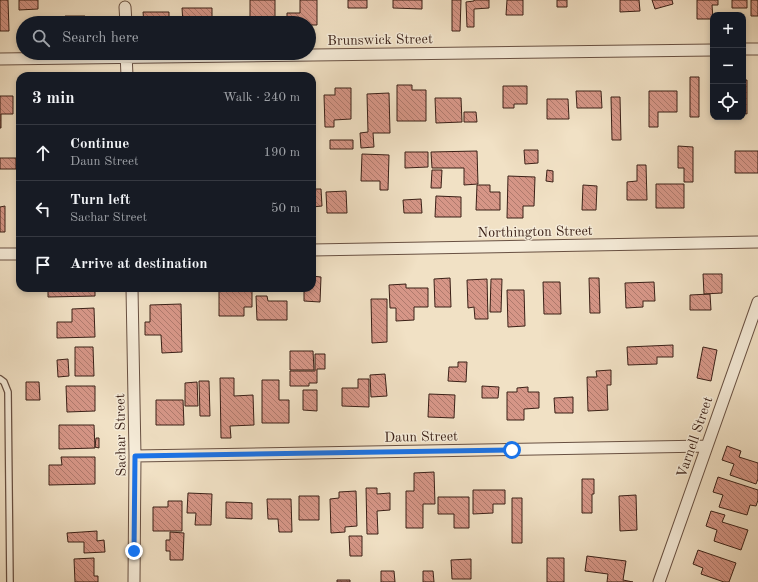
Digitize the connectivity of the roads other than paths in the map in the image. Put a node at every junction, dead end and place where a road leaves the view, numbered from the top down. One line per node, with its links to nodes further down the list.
1 (125, 6): 2 (street)
2 (126, 16)
3 (758, 49): 5 (street)
4 (710, 50): 6 (street, Brunswick Street)
5 (746, 50)
6 (316, 53)
7 (16, 58): 8 (street, Brunswick Street)
8 (0, 59)
9 (126, 60): 10 (street)
10 (127, 72)
11 (758, 242): 12 (street, Northington Street)
12 (316, 250)
13 (0, 254): 14 (street)
14 (16, 254)
15 (132, 292): 19 (street, Sachar Street)
16 (758, 302): 18 (street, Varnell Street)
17 (0, 379): 20 (lane)
18 (707, 446): 19 (street, Daun Street); 22 (street, Varnell Street)
19 (135, 456): 21 (street, Sachar Street)
20 (10, 582)
21 (134, 582)
22 (659, 582)

